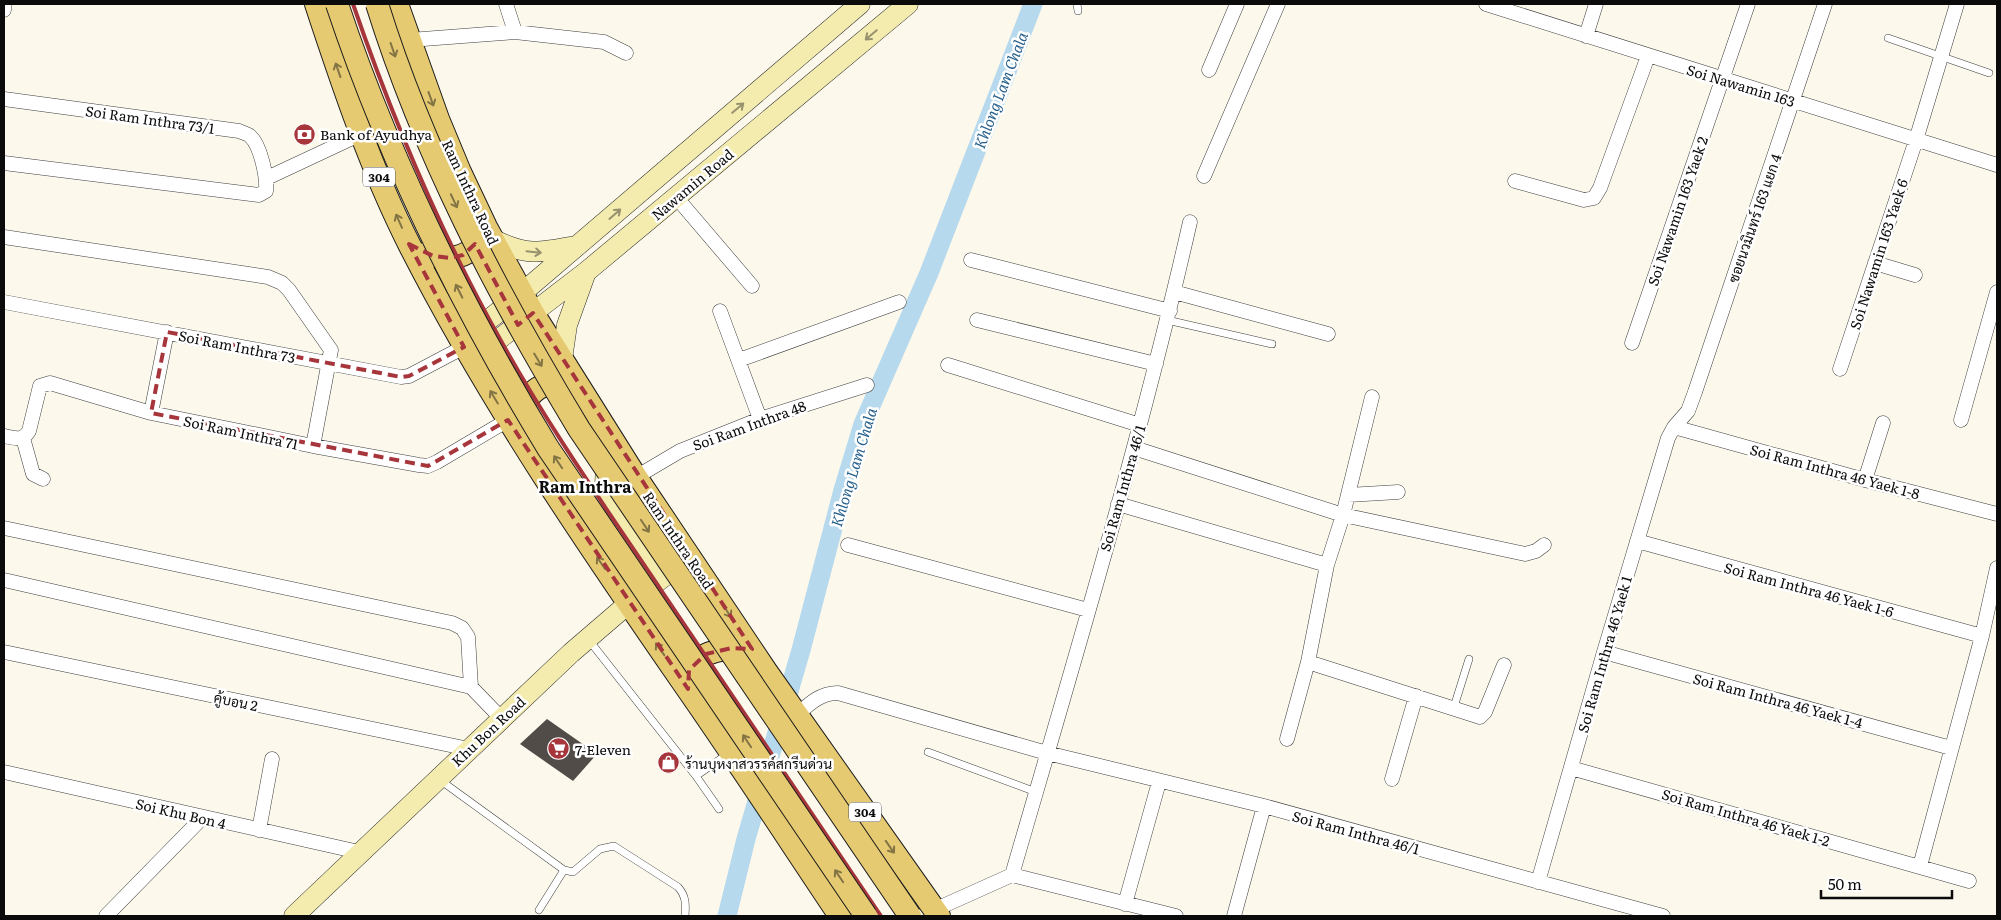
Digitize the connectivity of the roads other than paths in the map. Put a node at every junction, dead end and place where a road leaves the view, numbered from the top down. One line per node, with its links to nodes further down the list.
1 (4, 4): 16 (street)
2 (316, 4): 29 (main road, 304, one-way to 2)
3 (337, 4): 146 (main road, 304, one-way to 3, bridge)
4 (378, 4): 147 (main road, Ram Inthra Road / 304, one-way to 147, bridge)
5 (397, 4): 20 (main road, Ram Inthra Road / 304)
6 (506, 4): 17 (street)
7 (860, 4): 41 (main road, Nawamin Road, one-way to 7)
8 (908, 4): 36 (main road, Nawamin Road, one-way to 36)
9 (1237, 4): 24 (street)
10 (1278, 4): 33 (street)
11 (1486, 4): 18 (street, Soi Nawamin 163)
12 (1596, 4): 18 (street)
13 (1748, 4): 26 (street, Soi Nawamin 163 Yaek 2)
14 (1825, 4): 28 (street, ซอยนวมินทร์ 163 แยก 4)
15 (1957, 4): 22 (street, Soi Nawamin 163 Yaek 6)
16 (4, 10)
17 (515, 32): 20 (street); 21 (street)
18 (1586, 36): 23 (street, Soi Nawamin 163)
19 (1888, 38): 22 (lane)
20 (410, 40): 38 (main road, Ram Inthra Road / 304, one-way to 38)
21 (626, 53)
22 (1942, 55): 25 (lane); 30 (street, Soi Nawamin 163 Yaek 6)
23 (1648, 56): 26 (street, Soi Nawamin 163); 35 (street)
24 (1209, 70)
25 (1990, 73)
26 (1723, 80): 28 (street, Soi Nawamin 163); 58 (street, Soi Nawamin 163 Yaek 2)
27 (4, 100): 34 (street, Soi Ram Inthra 73/1)
28 (1794, 101): 30 (street, Soi Nawamin 163); 76 (street, ซอยนวมินทร์ 163 แยก 4)
29 (362, 134): 34 (street); 40 (main road, 304, one-way to 29)
30 (1916, 140): 32 (street, Soi Nawamin 163); 43 (street, Soi Nawamin 163 Yaek 6)
31 (4, 162): 34 (street)
32 (1997, 165)
33 (1204, 176)
34 (267, 178)
35 (1515, 181)
36 (676, 198): 44 (main road, Nawamin Road); 46 (street)
37 (1190, 222): 47 (street, Soi Ram Inthra 46/1)
38 (489, 233): 40 (main road); 41 (main road, one-way to 41); 49 (main road, Ram Inthra Road / 304)
39 (4, 237): 63 (street)
40 (409, 244): 60 (main road, 304)
41 (578, 246): 49 (main road, Nawamin Road)
42 (971, 260): 54 (street)
43 (1876, 263): 45 (street); 66 (street, Soi Nawamin 163 Yaek 6)
44 (586, 272): 53 (main road, Nawamin Road); 61 (main road)
45 (1915, 275)
46 (752, 286)
47 (1174, 292): 54 (street, Soi Ram Inthra 46/1); 57 (street)
48 (1997, 292): 72 (street)
49 (522, 293): 53 (main road, Ram Inthra Road / 304); 60 (main road, Nawamin Road)
50 (4, 302): 56 (street, Soi Ram Inthra 73)
51 (899, 302): 62 (street)
52 (720, 312): 62 (street)
53 (533, 313): 60 (main road, Nawamin Road); 61 (main road, Ram Inthra Road / 304)
54 (1168, 315): 59 (lane); 64 (street, Soi Ram Inthra 46/1)
55 (977, 320): 64 (street)
56 (166, 332): 63 (street, Soi Ram Inthra 73); 70 (street)
57 (1328, 334)
58 (1632, 343)
59 (1272, 344)
60 (466, 350): 63 (street, Soi Ram Inthra 73); 75 (main road, 304, one-way to 60)
61 (562, 359): 68 (main road, Ram Inthra Road / 304)
62 (738, 360): 71 (street)
63 (330, 363): 80 (street)
64 (1156, 364): 74 (street, Soi Ram Inthra 46/1)
65 (948, 365): 74 (street)
66 (1840, 369)
67 (867, 385): 71 (street, Soi Ram Inthra 48)
68 (585, 394): 75 (main road); 77 (main road, Ram Inthra Road / 304)
69 (1372, 397): 86 (street)
70 (151, 413): 79 (street, Soi Ram Inthra 71); 80 (street, Soi Ram Inthra 71)
71 (760, 419): 82 (street, Soi Ram Inthra 48)
72 (1961, 420)
73 (1882, 423): 84 (street)
74 (1140, 425): 81 (street, Soi Ram Inthra 46/1)
75 (513, 427): 80 (street, Soi Ram Inthra 71); 99 (main road, 304, one-way to 75)
76 (1674, 427): 84 (street, Soi Ram Inthra 46 Yaek 1-8); 91 (street, Soi Ram Inthra 46 Yaek 1)
77 (609, 432): 82 (main road, Ram Inthra Road / 304); 98 (main road)
78 (4, 436): 79 (street)
79 (23, 438): 83 (street)
80 (313, 446)
81 (1134, 448): 87 (street, Soi Ram Inthra 46/1); 89 (street)
82 (636, 476): 94 (main road, Ram Inthra Road / 304)
83 (43, 479)
84 (1866, 480): 88 (street, Soi Ram Inthra 46 Yaek 1-8)
85 (1398, 492): 86 (street)
86 (1348, 495): 89 (street)
87 (1118, 504): 95 (street); 100 (street, Soi Ram Inthra 46/1)
88 (1997, 514)
89 (1343, 515): 93 (street); 95 (street)
90 (4, 528): 109 (street)
91 (1637, 541): 101 (street, Soi Ram Inthra 46 Yaek 1-6); 105 (street, Soi Ram Inthra 46 Yaek 1)
92 (848, 545): 100 (street)
93 (1544, 545)
94 (690, 556): 98 (main road, Khu Bon Road); 103 (main road, Ram Inthra Road / 304, one-way to 103)
95 (1327, 565): 107 (street)
96 (1997, 568): 101 (street)
97 (4, 580): 109 (street)
98 (653, 584): 99 (main road, Khu Bon Road)
99 (628, 604): 102 (main road, Khu Bon Road); 110 (main road, 304, one-way to 99)
100 (1088, 610): 119 (street, Soi Ram Inthra 46/1)
101 (1982, 636): 116 (street)
102 (588, 639): 114 (main road, Khu Bon Road); 124 (lane)
103 (752, 649): 110 (main road); 113 (main road, Ram Inthra Road / 304)
104 (4, 652): 117 (street, คู้บอน 2)
105 (1604, 652): 116 (street, Soi Ram Inthra 46 Yaek 1-4); 122 (street, Soi Ram Inthra 46 Yaek 1)
106 (1469, 659): 112 (lane)
107 (1308, 662): 111 (street); 115 (street)
108 (1504, 665): 112 (street)
109 (471, 687): 114 (street)
110 (688, 689): 121 (main road, 304)
111 (1416, 696): 112 (street); 126 (street)
112 (1453, 710)
113 (794, 711): 119 (street, Soi Ram Inthra 46/1); 141 (main road, Ram Inthra Road / 304, one-way to 141)
114 (501, 718): 117 (main road, Khu Bon Road)
115 (1286, 739)
116 (1952, 748): 134 (street)
117 (469, 749): 125 (main road, Khu Bon Road)
118 (928, 752): 128 (lane)
119 (1047, 753): 127 (street, Soi Ram Inthra 46/1); 128 (street)
120 (272, 759): 132 (street)
121 (735, 760): 124 (lane); 145 (main road, 304)
122 (1571, 768): 134 (street, Soi Ram Inthra 46 Yaek 1-2); 138 (street, Soi Ram Inthra 46 Yaek 1)
123 (4, 772): 131 (street, Soi Khu Bon 4)
124 (696, 776): 130 (lane)
125 (438, 778): 133 (main road, Khu Bon Road); 135 (lane)
126 (1392, 779)
127 (1159, 782): 129 (street, Soi Ram Inthra 46/1); 139 (street)
128 (1036, 792): 136 (street)
129 (1264, 806): 138 (street, Soi Ram Inthra 46/1); 149 (street)
130 (719, 809)
131 (202, 818): 132 (street, Soi Khu Bon 4); 142 (street)
132 (259, 830): 133 (street, Soi Khu Bon 4)
133 (359, 852): 143 (main road, Khu Bon Road)
134 (1920, 866): 137 (street, Soi Ram Inthra 46 Yaek 1-2)
135 (564, 870): 140 (lane); 144 (lane)
136 (1012, 875): 139 (street); 141 (street)
137 (1969, 881)
138 (1538, 882): 150 (street, Soi Ram Inthra 46/1)
139 (1125, 904): 148 (street)
140 (539, 910)
141 (937, 913)
142 (106, 916)
143 (294, 916)
144 (685, 916)
145 (840, 916)
146 (866, 916)
147 (910, 916)
148 (1176, 916)
149 (1234, 916)
150 (1663, 916)

